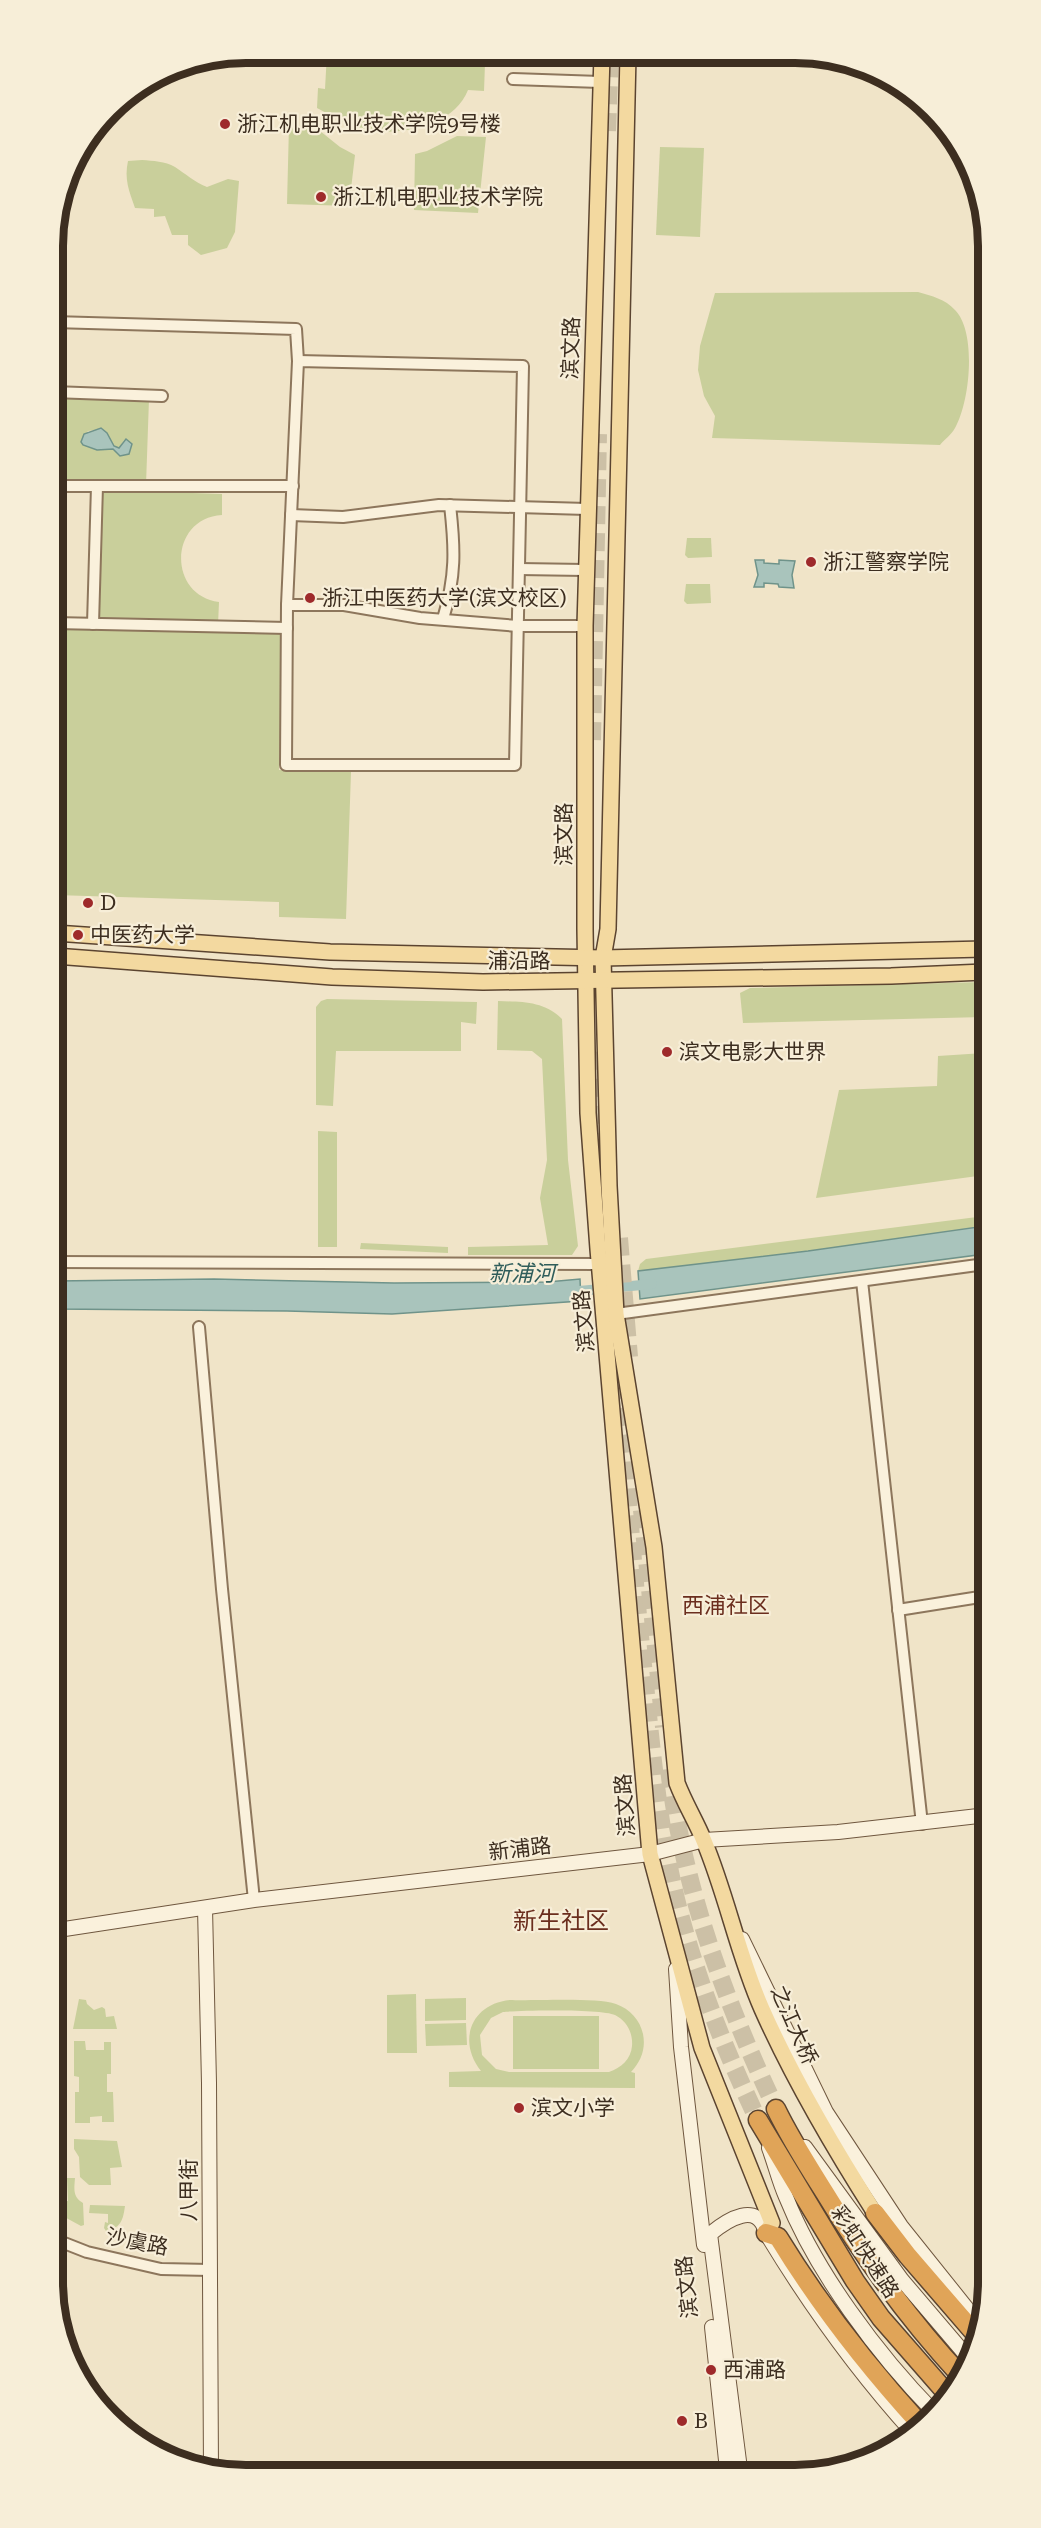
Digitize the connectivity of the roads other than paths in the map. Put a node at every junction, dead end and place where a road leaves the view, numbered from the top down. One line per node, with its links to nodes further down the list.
1 (601, 63): 4 (main road, 滨文路)
2 (628, 63): 29 (main road, 滨文路)
3 (513, 79): 4 (street)
4 (600, 82): 14 (main road, 滨文路)
5 (63, 322): 6 (street)
6 (298, 361): 11 (street); 13 (street)
7 (63, 392): 8 (street)
8 (162, 396)
9 (63, 486): 10 (street)
10 (97, 486): 11 (street); 21 (street)
11 (293, 486): 15 (street)
12 (450, 505): 13 (street); 15 (street); 19 (street)
13 (521, 508): 14 (street); 16 (street)
14 (587, 509): 17 (main road, 滨文路)
15 (291, 515): 18 (street)
16 (519, 569): 17 (street); 22 (street)
17 (585, 570): 23 (main road, 滨文路)
18 (287, 604): 19 (street); 24 (street)
19 (443, 619): 22 (street)
20 (63, 623): 21 (street)
21 (93, 624): 24 (street)
22 (518, 626): 23 (street); 24 (street)
23 (585, 626): 28 (main road, 滨文路)
24 (287, 628)
25 (63, 934): 28 (main road, 浦沿路)
26 (978, 949): 29 (main road)
27 (63, 957): 32 (main road, 浦沿路)
28 (586, 957): 29 (main road, 浦沿路); 32 (main road, 滨文路)
29 (603, 958): 31 (main road, 滨文路)
30 (978, 972): 31 (main road, 浦沿路)
31 (604, 981): 32 (main road, 浦沿路); 33 (main road, 滨文路)
32 (586, 982): 33 (main road, 滨文路)
33 (604, 1257): 34 (street); 37 (main road, 滨文路)
34 (63, 1262)
35 (978, 1265): 36 (street)
36 (862, 1281): 37 (street); 40 (street)
37 (610, 1314): 43 (main road, 滨文路); 44 (main road, 滨文路)
38 (199, 1327): 45 (street)
39 (978, 1597): 40 (street)
40 (898, 1610): 42 (street)
41 (978, 1816): 42 (main road, 新浦路)
42 (922, 1824): 43 (main road, 新浦路)
43 (704, 1840): 44 (main road, 新浦路); 46 (main road, 之江大桥)
44 (650, 1854): 45 (main road, 新浦路); 48 (main road, 滨文路)
45 (254, 1900): 47 (main road, 新浦路)
46 (725, 1903): 52 (main road, 之江大桥); 56 (main road)
47 (205, 1908): 49 (main road, 新浦路); 55 (main road, 八甲街)
48 (666, 1917): 53 (main road); 65 (main road, 滨文路)
49 (63, 1929)
50 (776, 2109): 58 (main road); 59 (highway, 彩虹快速路)
51 (761, 2126): 60 (highway, 彩虹快速路); 61 (main road)
52 (875, 2213): 57 (highway)
53 (766, 2234): 62 (highway); 63 (main road); 66 (main road)
54 (63, 2243): 55 (street, 沙虞路)
55 (210, 2270): 64 (main road, 八甲街)
56 (974, 2317)
57 (971, 2329)
58 (964, 2352)
59 (955, 2369)
60 (943, 2389)
61 (928, 2406)
62 (915, 2419)
63 (907, 2426)
64 (211, 2461)
65 (727, 2465)
66 (739, 2465)

